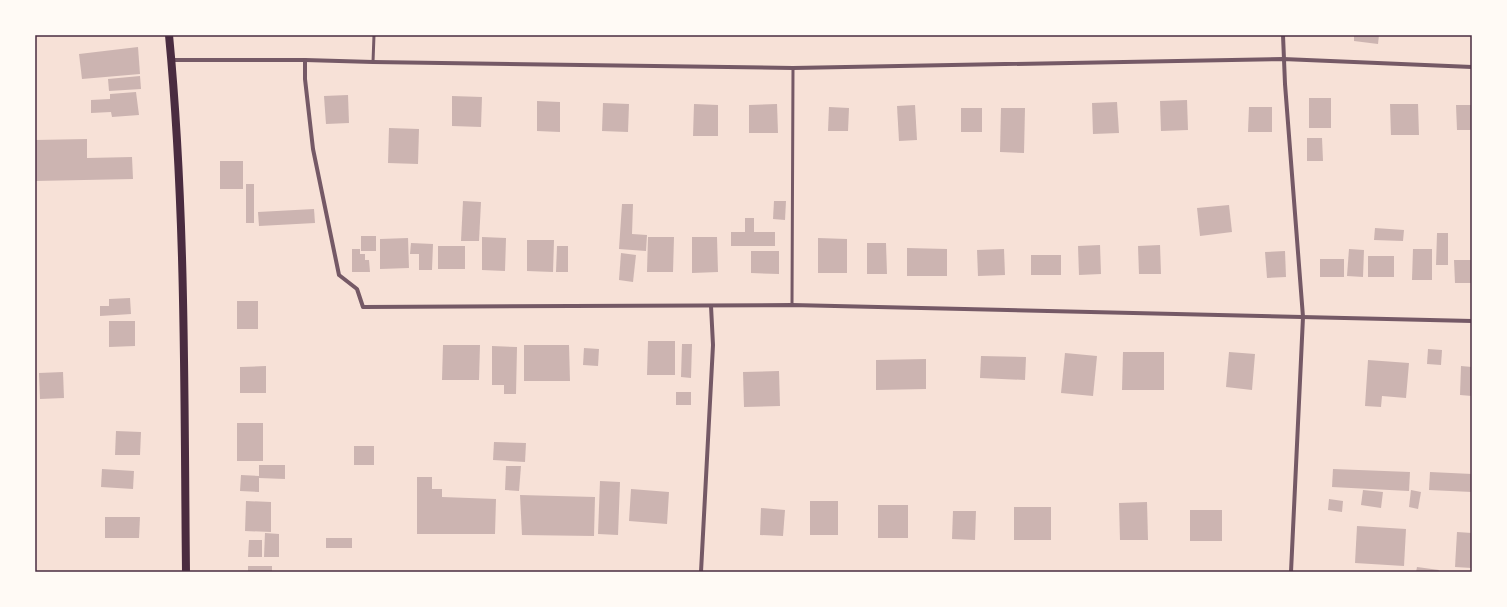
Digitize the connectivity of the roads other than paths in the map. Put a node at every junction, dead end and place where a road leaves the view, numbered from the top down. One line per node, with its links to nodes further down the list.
1 (170, 35): 5 (main road)
2 (374, 35): 7 (lane)
3 (1283, 35): 4 (street)
4 (1283, 59): 8 (street); 9 (street); 12 (street)
5 (172, 60): 6 (street); 14 (main road)
6 (305, 60): 7 (street); 11 (street)
7 (374, 62): 9 (street)
8 (1472, 67)
9 (793, 68): 10 (lane)
10 (792, 305): 11 (street); 12 (street)
11 (711, 306): 15 (street)
12 (1303, 317): 13 (street); 16 (street)
13 (1472, 321)
14 (186, 572)
15 (701, 572)
16 (1290, 572)

